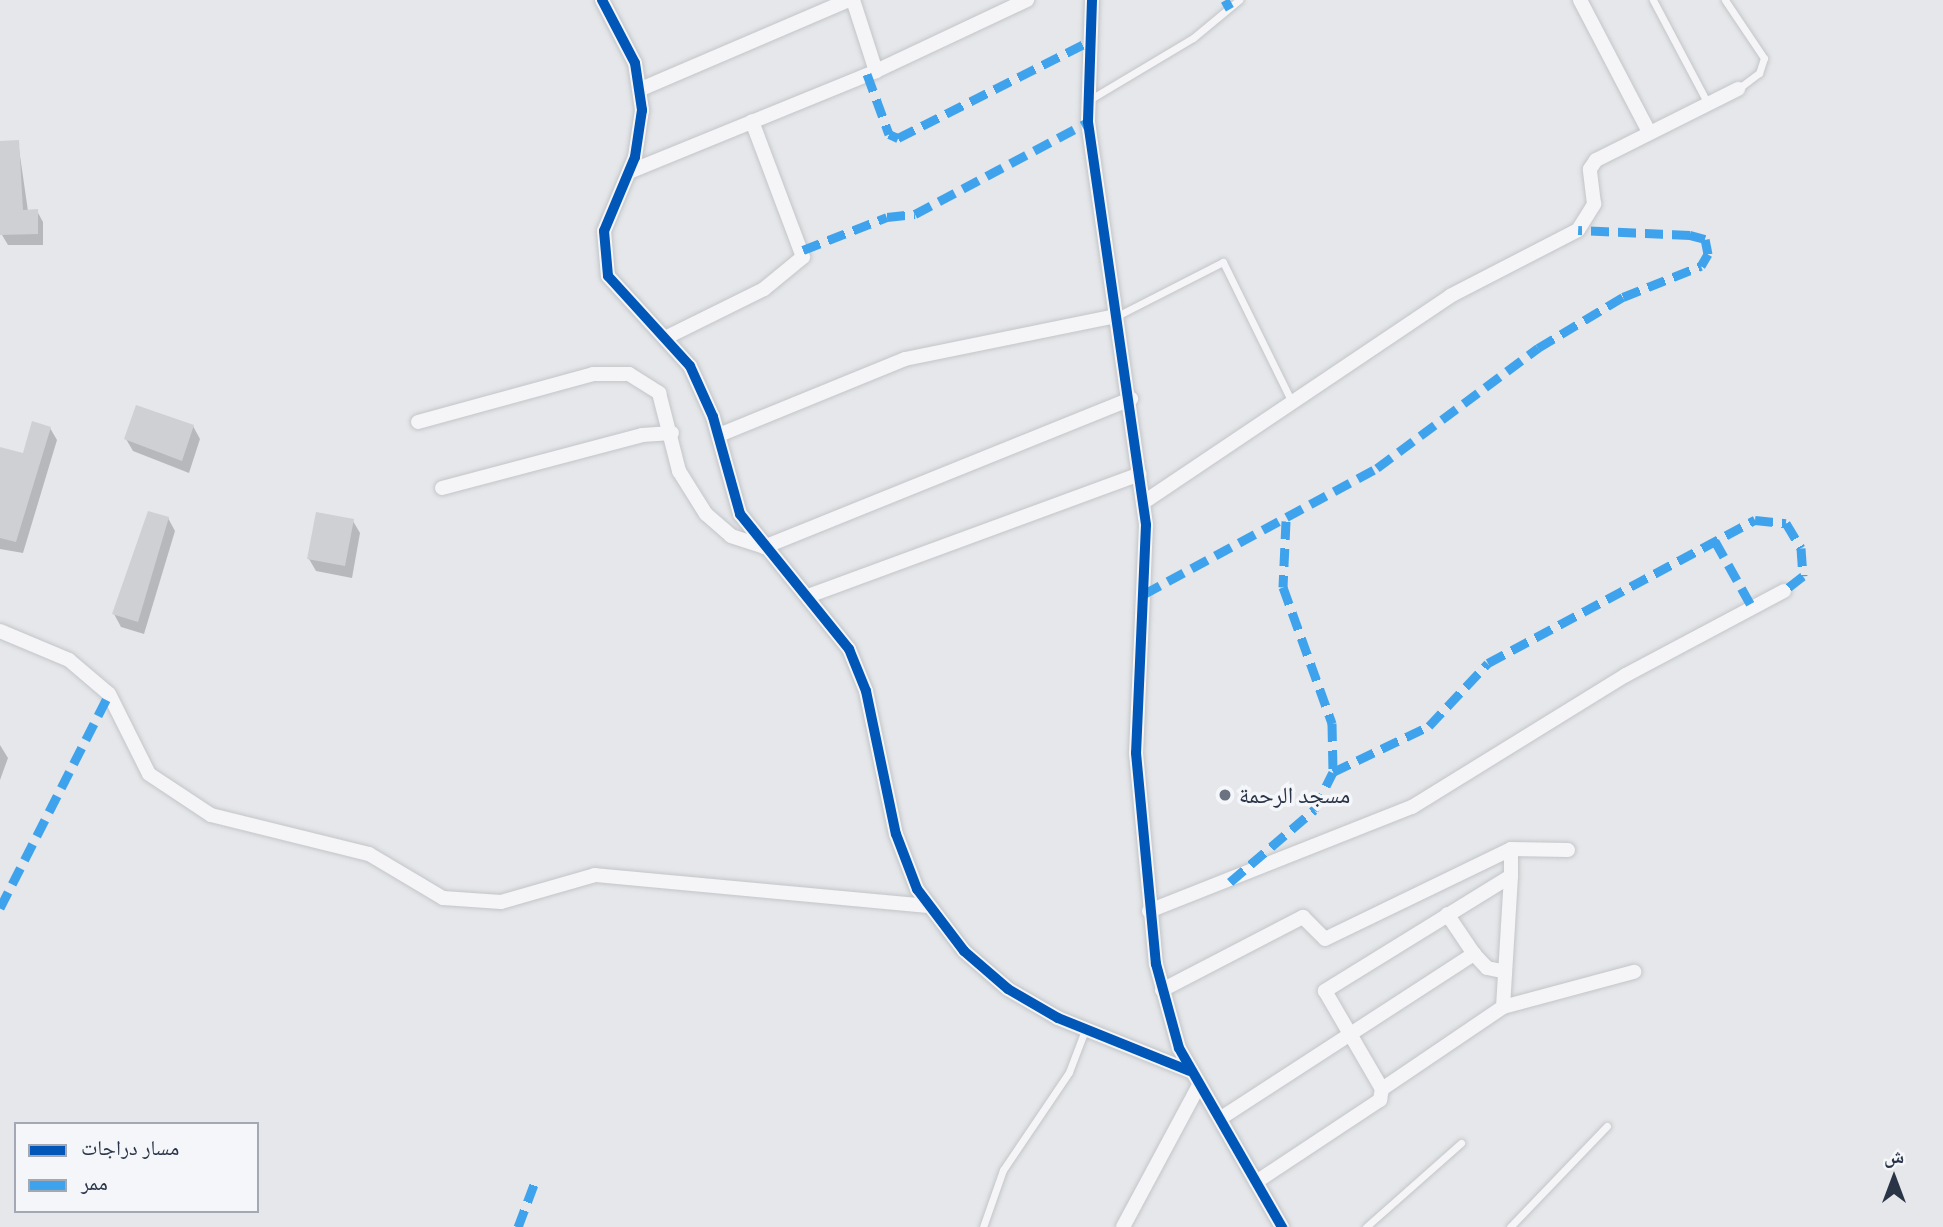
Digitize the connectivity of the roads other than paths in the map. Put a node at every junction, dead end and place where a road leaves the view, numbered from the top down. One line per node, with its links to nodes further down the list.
1 (851, 0): 9 (street); 10 (street)
2 (1027, 0): 9 (street)
3 (1092, 0): 12 (street)
4 (1239, 0): 12 (lane)
5 (1580, 0): 15 (street)
6 (1654, 0): 13 (lane)
7 (1726, 0): 11 (lane)
8 (605, 1): 10 (street)
9 (876, 71): 14 (street)
10 (641, 89): 16 (street)
11 (1738, 89): 13 (street)
12 (1087, 101): 17 (street)
13 (1707, 102): 15 (street)
14 (752, 121): 16 (street); 18 (street)
15 (1650, 132): 20 (street)
16 (629, 172): 18 (street)
17 (1117, 316): 19 (street); 20 (lane); 23 (street)
18 (665, 338): 23 (street)
19 (1131, 399): 24 (street); 27 (street)
20 (1294, 405): 26 (street)
21 (418, 422): 22 (street)
22 (671, 433): 25 (street); 27 (street)
23 (719, 435): 27 (street)
24 (1139, 474): 26 (street); 29 (street)
25 (442, 488)
26 (1144, 502): 35 (street)
27 (764, 547): 29 (street)
28 (1784, 591): 35 (street)
29 (811, 595): 34 (street)
30 (0, 631): 34 (street)
31 (1511, 849): 32 (street); 33 (street); 40 (street)
32 (1568, 850)
33 (1511, 876): 36 (street); 38 (street)
34 (927, 906): 42 (street)
35 (1149, 911): 40 (street)
36 (1447, 914): 37 (street); 43 (street)
37 (1474, 954): 38 (street); 43 (street)
38 (1503, 971): 41 (street)
39 (1633, 972): 41 (street)
40 (1162, 990): 44 (street)
41 (1503, 1007): 46 (street)
42 (1085, 1030): 44 (street); 51 (lane)
43 (1347, 1035): 46 (street); 47 (street)
44 (1190, 1071): 45 (street)
45 (1199, 1085): 47 (street); 52 (street)
46 (1382, 1089): 50 (street)
47 (1221, 1118): 50 (street)
48 (1607, 1126): 55 (lane)
49 (1461, 1143): 54 (lane)
50 (1256, 1181): 53 (street)
51 (983, 1227)
52 (1123, 1227)
53 (1282, 1227)
54 (1366, 1227)
55 (1510, 1227)

